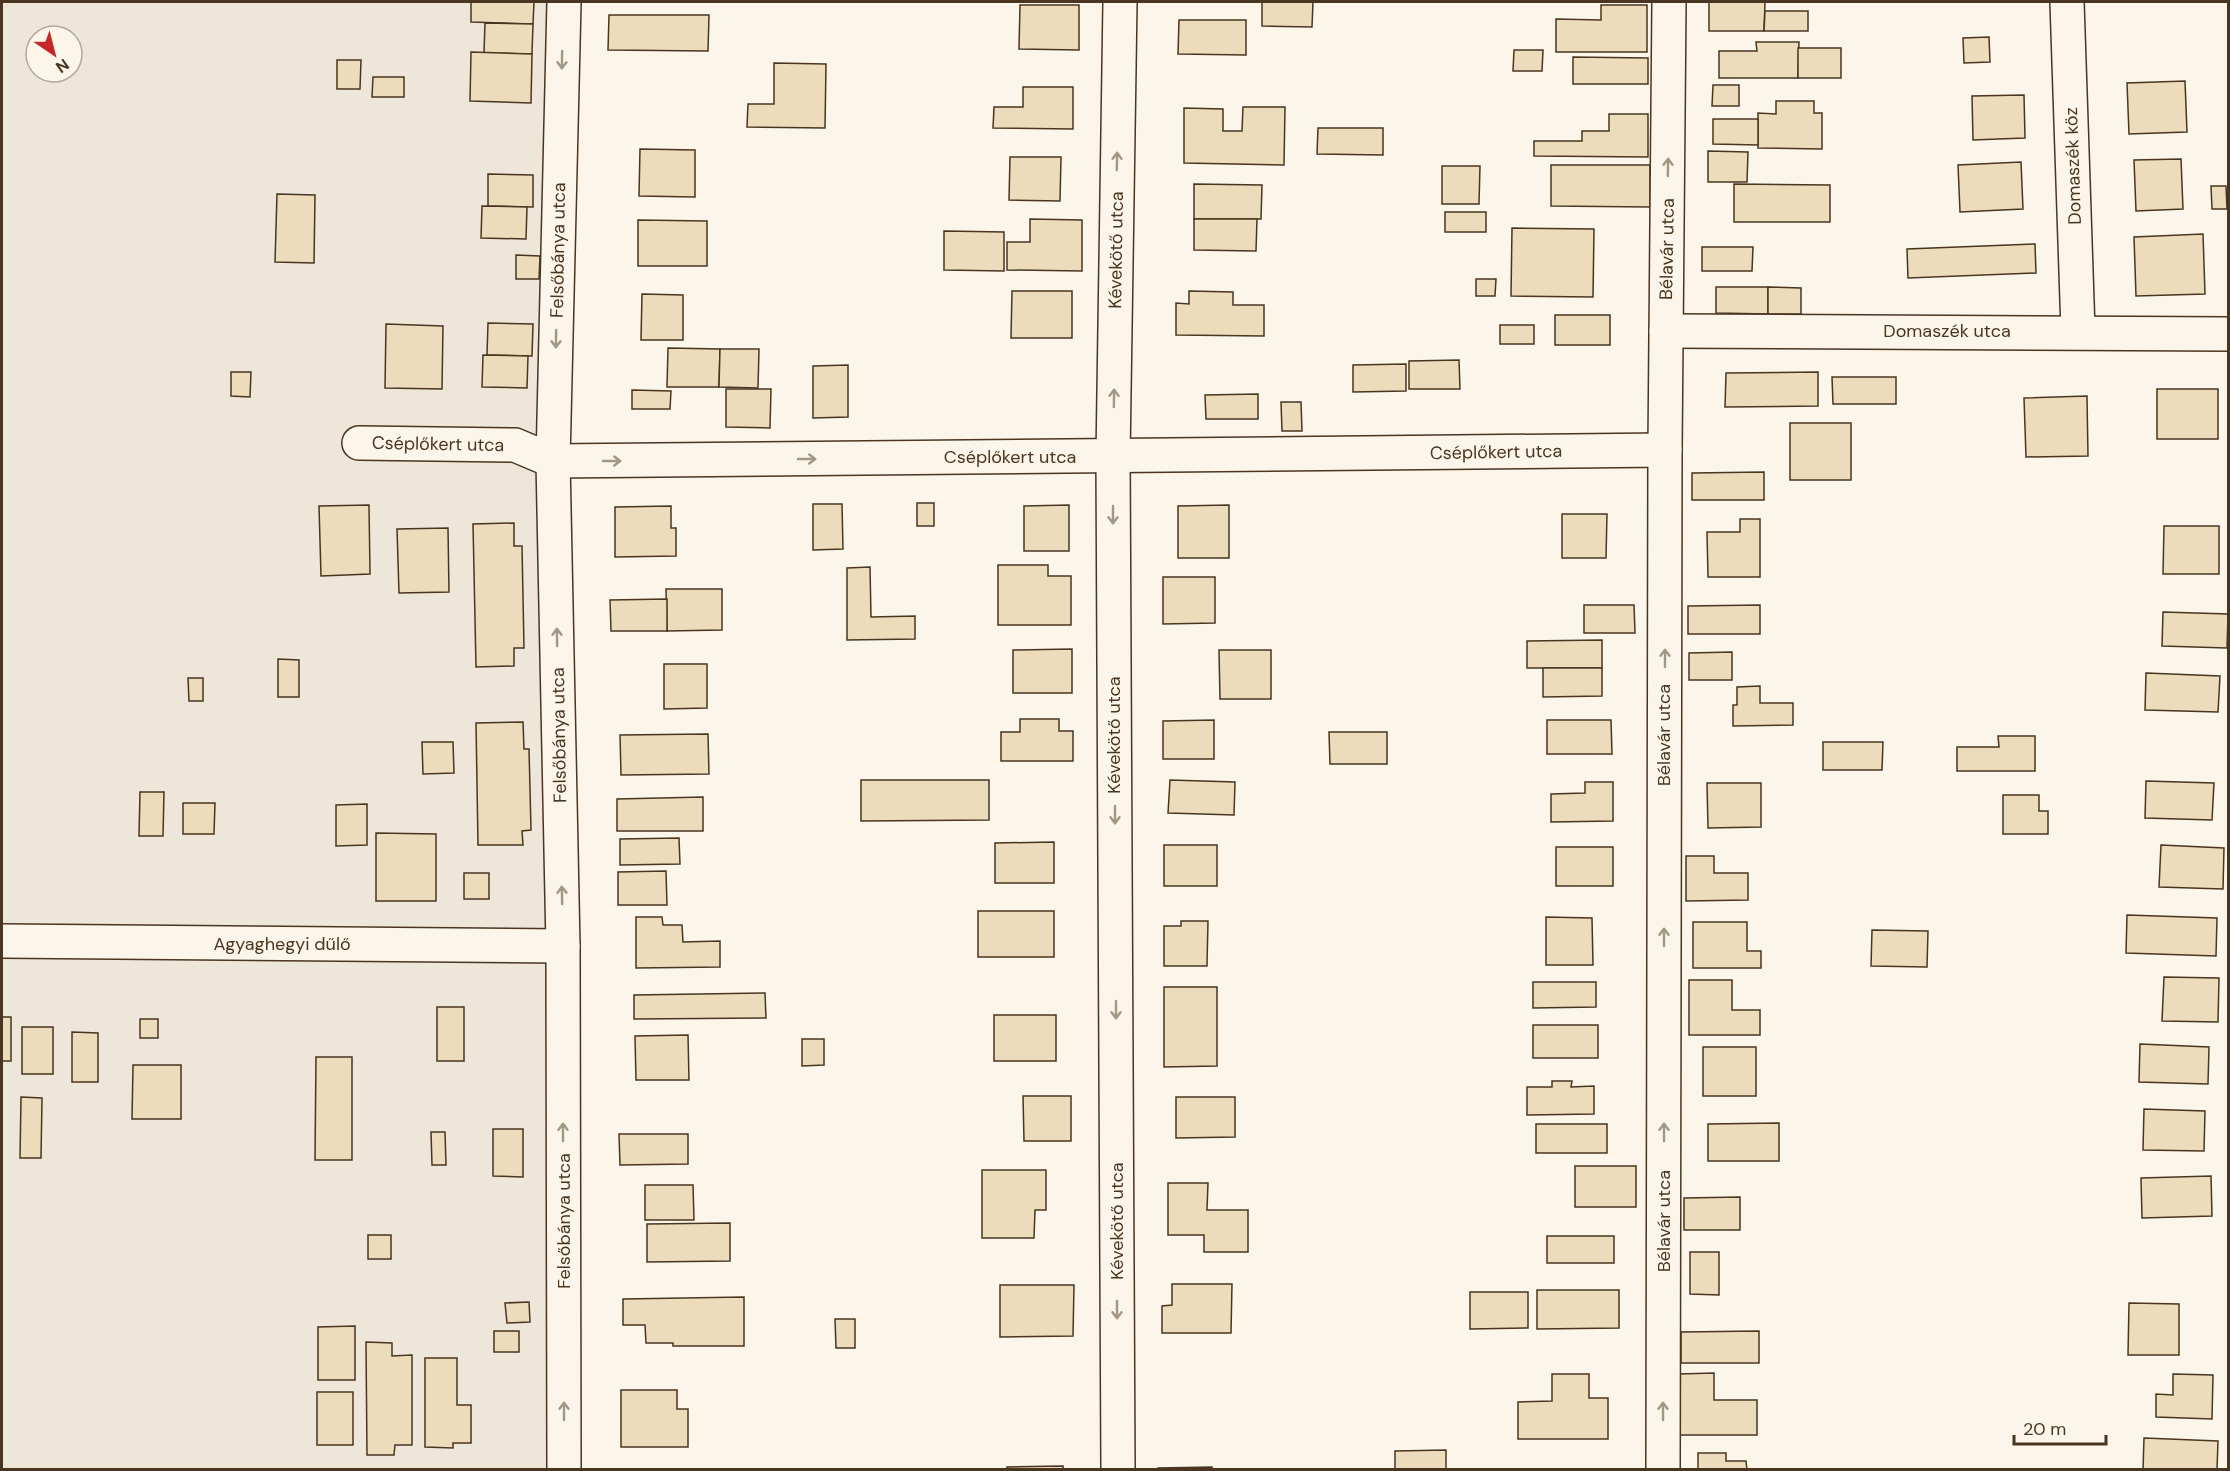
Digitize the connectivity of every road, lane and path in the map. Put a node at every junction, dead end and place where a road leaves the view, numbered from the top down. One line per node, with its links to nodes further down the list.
1 (564, 2): 11 (street, Felsőbánya utca, one-way to 11)
2 (1120, 2): 10 (street, Kévekötő utca, one-way to 2)
3 (1669, 2): 5 (street, Bélavár utca, one-way to 3)
4 (2067, 2): 6 (street, Domaszék köz)
5 (1666, 331): 6 (street, Domaszék utca); 9 (street, Bélavár utca)
6 (2078, 332): 7 (street, Domaszék utca)
7 (2229, 334)
8 (359, 443): 11 (street, Cséplőkert utca)
9 (1665, 450): 10 (street, Cséplőkert utca); 16 (street, Bélavár utca, one-way to 9)
10 (1113, 457): 11 (street, Cséplőkert utca, one-way to 10); 15 (street, Kévekötő utca, one-way to 15)
11 (553, 461): 13 (street, Felsőbánya utca, one-way to 11)
12 (2, 941): 13 (street, Agyaghegyi dűlő)
13 (563, 946): 14 (street, Felsőbánya utca, one-way to 13)
14 (564, 1470)
15 (1118, 1470)
16 (1663, 1470)

